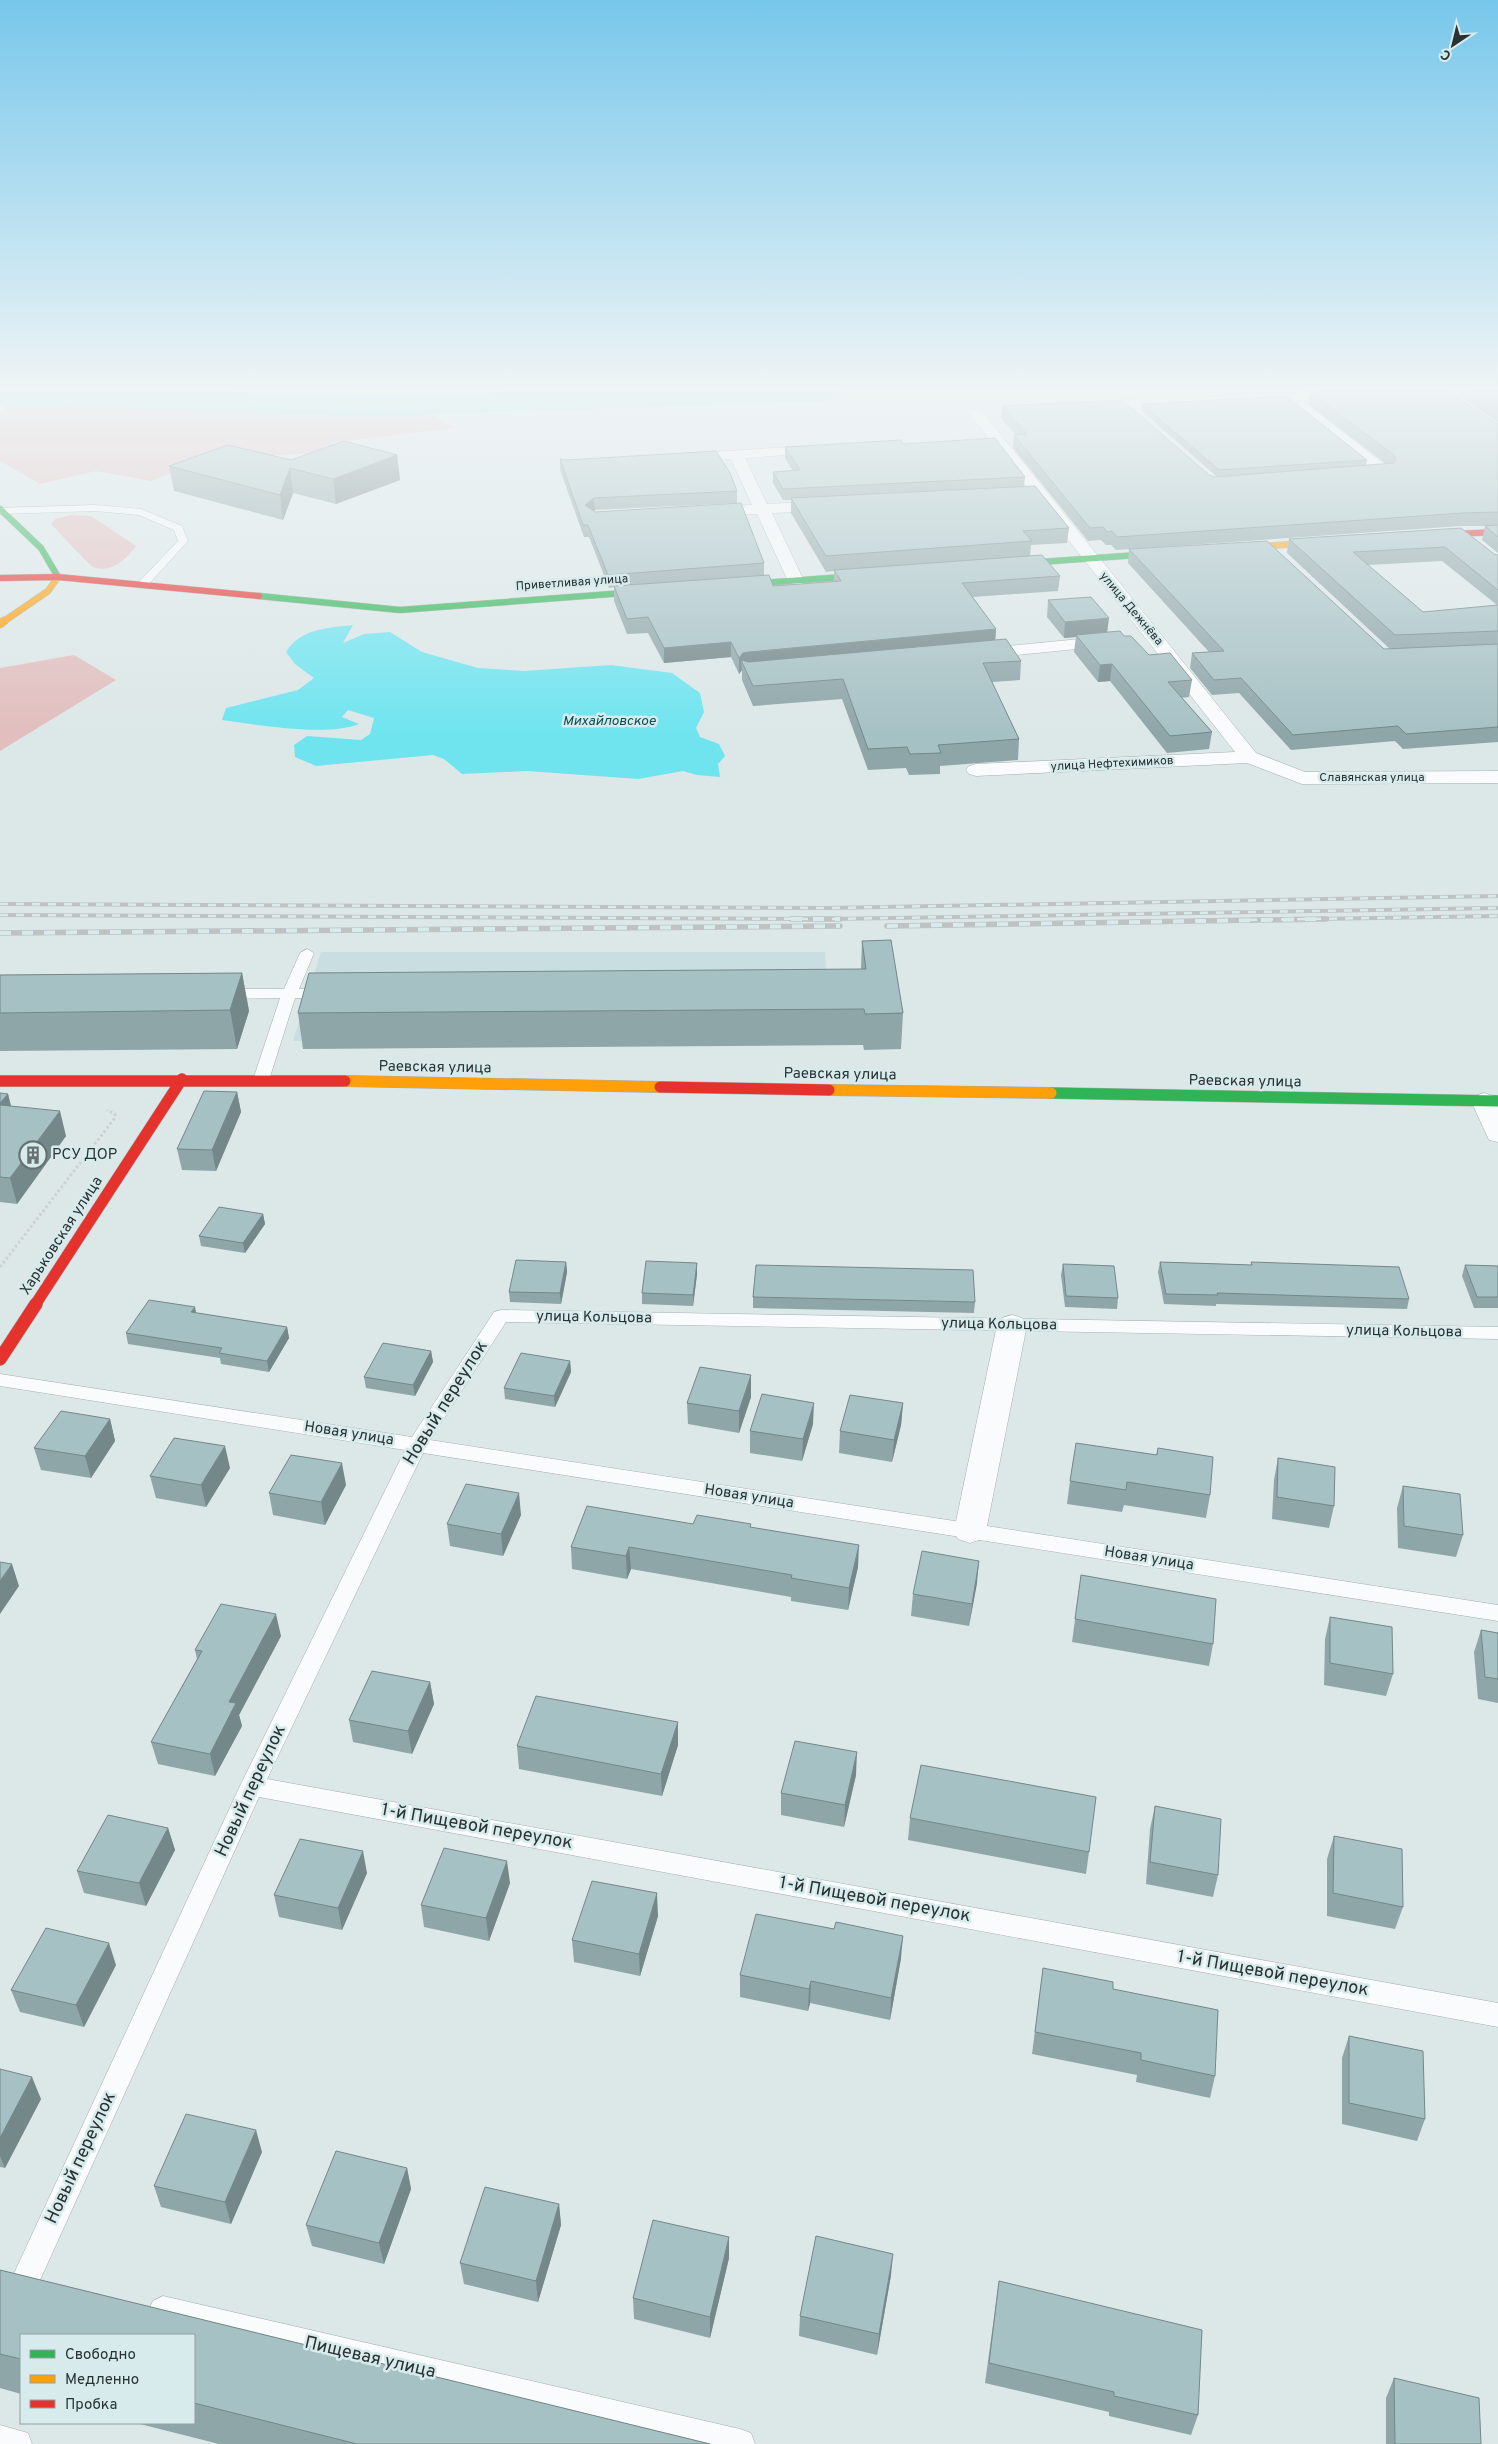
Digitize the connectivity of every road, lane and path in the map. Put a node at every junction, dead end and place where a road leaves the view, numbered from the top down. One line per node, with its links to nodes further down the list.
1 (761, 505): 4 (street)
2 (840, 505): 4 (street)
3 (1047, 505): 15 (street, улица Дежнёва)
4 (763, 509): 6 (street); 21 (street)
5 (1, 510): 19 (street); 22 (lane)
6 (694, 512)
7 (1498, 532): 8 (street)
8 (1460, 534): 9 (street); 13 (street)
9 (1422, 536)
10 (1335, 542): 11 (street)
11 (1268, 546): 12 (street); 16 (street)
12 (1228, 549)
13 (1483, 551)
14 (1178, 552): 15 (street)
15 (1088, 559): 17 (street); 26 (street, улица Дежнёва)
16 (1282, 559)
17 (1001, 565)
18 (884, 574): 21 (street)
19 (58, 577): 20 (street, Приветливая улица); 22 (street, Приветливая улица); 25 (street)
20 (0, 578)
21 (796, 580): 23 (street)
22 (142, 585): 24 (street, Приветливая улица)
23 (727, 586)
24 (668, 590)
25 (0, 624)
26 (1155, 637): 27 (street); 28 (street, улица Дежнёва)
27 (957, 656)
28 (1249, 758): 29 (street, улица Нефтехимиков); 30 (street, Славянская улица)
29 (976, 770)
30 (1498, 777)
31 (307, 953): 34 (lane)
32 (338, 993): 34 (lane)
33 (209, 994): 34 (lane)
34 (288, 994): 37 (lane)
35 (182, 1079): 36 (street, Раевская улица); 37 (street, Раевская улица); 45 (street, Харьковская улица)
36 (0, 1080)
37 (261, 1080): 38 (street, Раевская улица)
38 (1491, 1101): 40 (street)
39 (100, 1108): 41 (path)
40 (1498, 1134)
41 (0, 1268)
42 (500, 1316): 43 (lane, улица Кольцова); 47 (lane, Новый переулок)
43 (1012, 1325): 44 (lane, улица Кольцова); 48 (street)
44 (1498, 1333)
45 (0, 1360)
46 (0, 1380): 47 (lane, Новая улица)
47 (417, 1445): 48 (lane, Новая улица); 50 (lane, Новый переулок)
48 (970, 1531): 49 (lane, Новая улица)
49 (1498, 1613)
50 (252, 1786): 51 (lane, 1-й Пищевой переулок); 52 (lane, Новый переулок)
51 (1498, 2015)
52 (13, 2275): 53 (lane)
53 (55, 2286)
54 (142, 2306): 57 (lane, Пищевая улица)
55 (0, 2440): 56 (lane)
56 (17, 2444)
57 (740, 2444)

